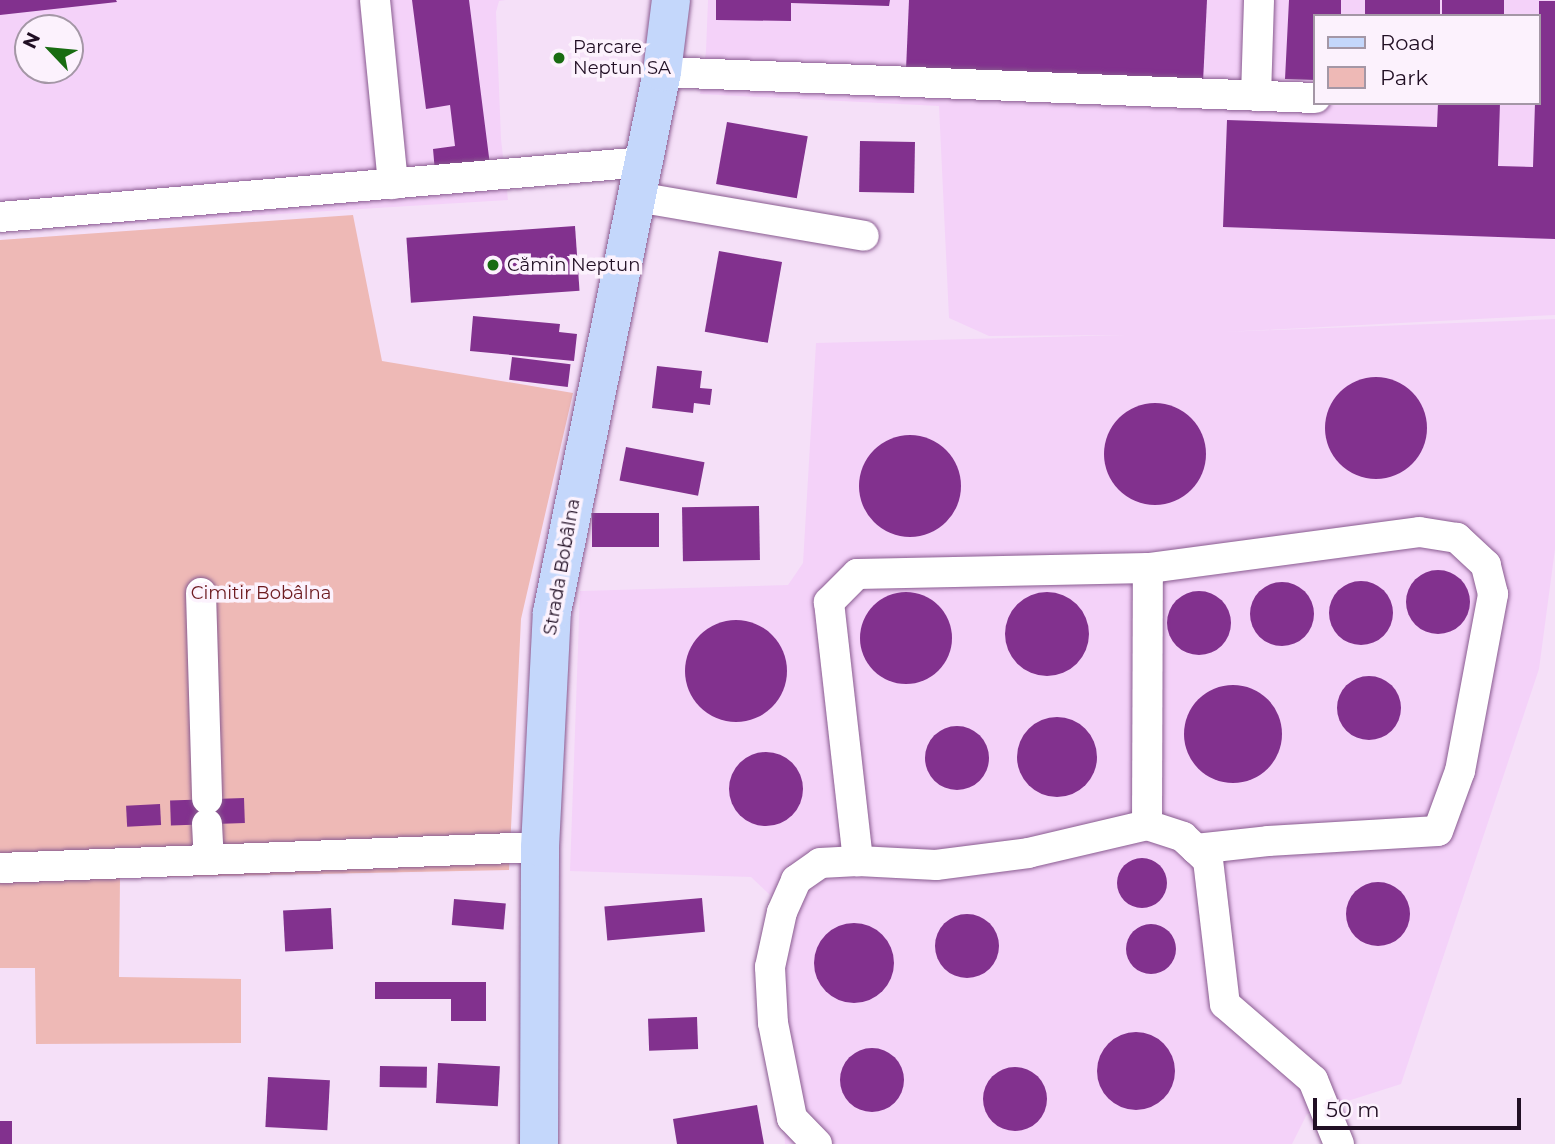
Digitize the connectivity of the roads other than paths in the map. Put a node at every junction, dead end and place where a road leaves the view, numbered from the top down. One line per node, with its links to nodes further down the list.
1 (375, 0): 8 (lane)
2 (671, 0): 4 (main road, Strada Bobâlna)
3 (1259, 0): 5 (lane)
4 (662, 72): 5 (lane); 7 (main road, Strada Bobâlna)
5 (1256, 96): 6 (lane)
6 (1314, 99)
7 (640, 180): 8 (lane); 10 (lane); 14 (main road, Strada Bobâlna)
8 (393, 184): 9 (lane)
9 (0, 217)
10 (864, 236)
11 (1147, 568): 13 (lane); 15 (lane); 17 (lane)
12 (201, 593): 16 (lane)
13 (1147, 825): 15 (lane); 17 (lane)
14 (540, 847): 16 (lane); 19 (main road, Strada Bobâlna)
15 (1196, 849): 21 (lane)
16 (209, 860): 18 (lane)
17 (858, 861): 20 (lane)
18 (0, 868)
19 (539, 1144)
20 (817, 1144)
21 (1339, 1144)

